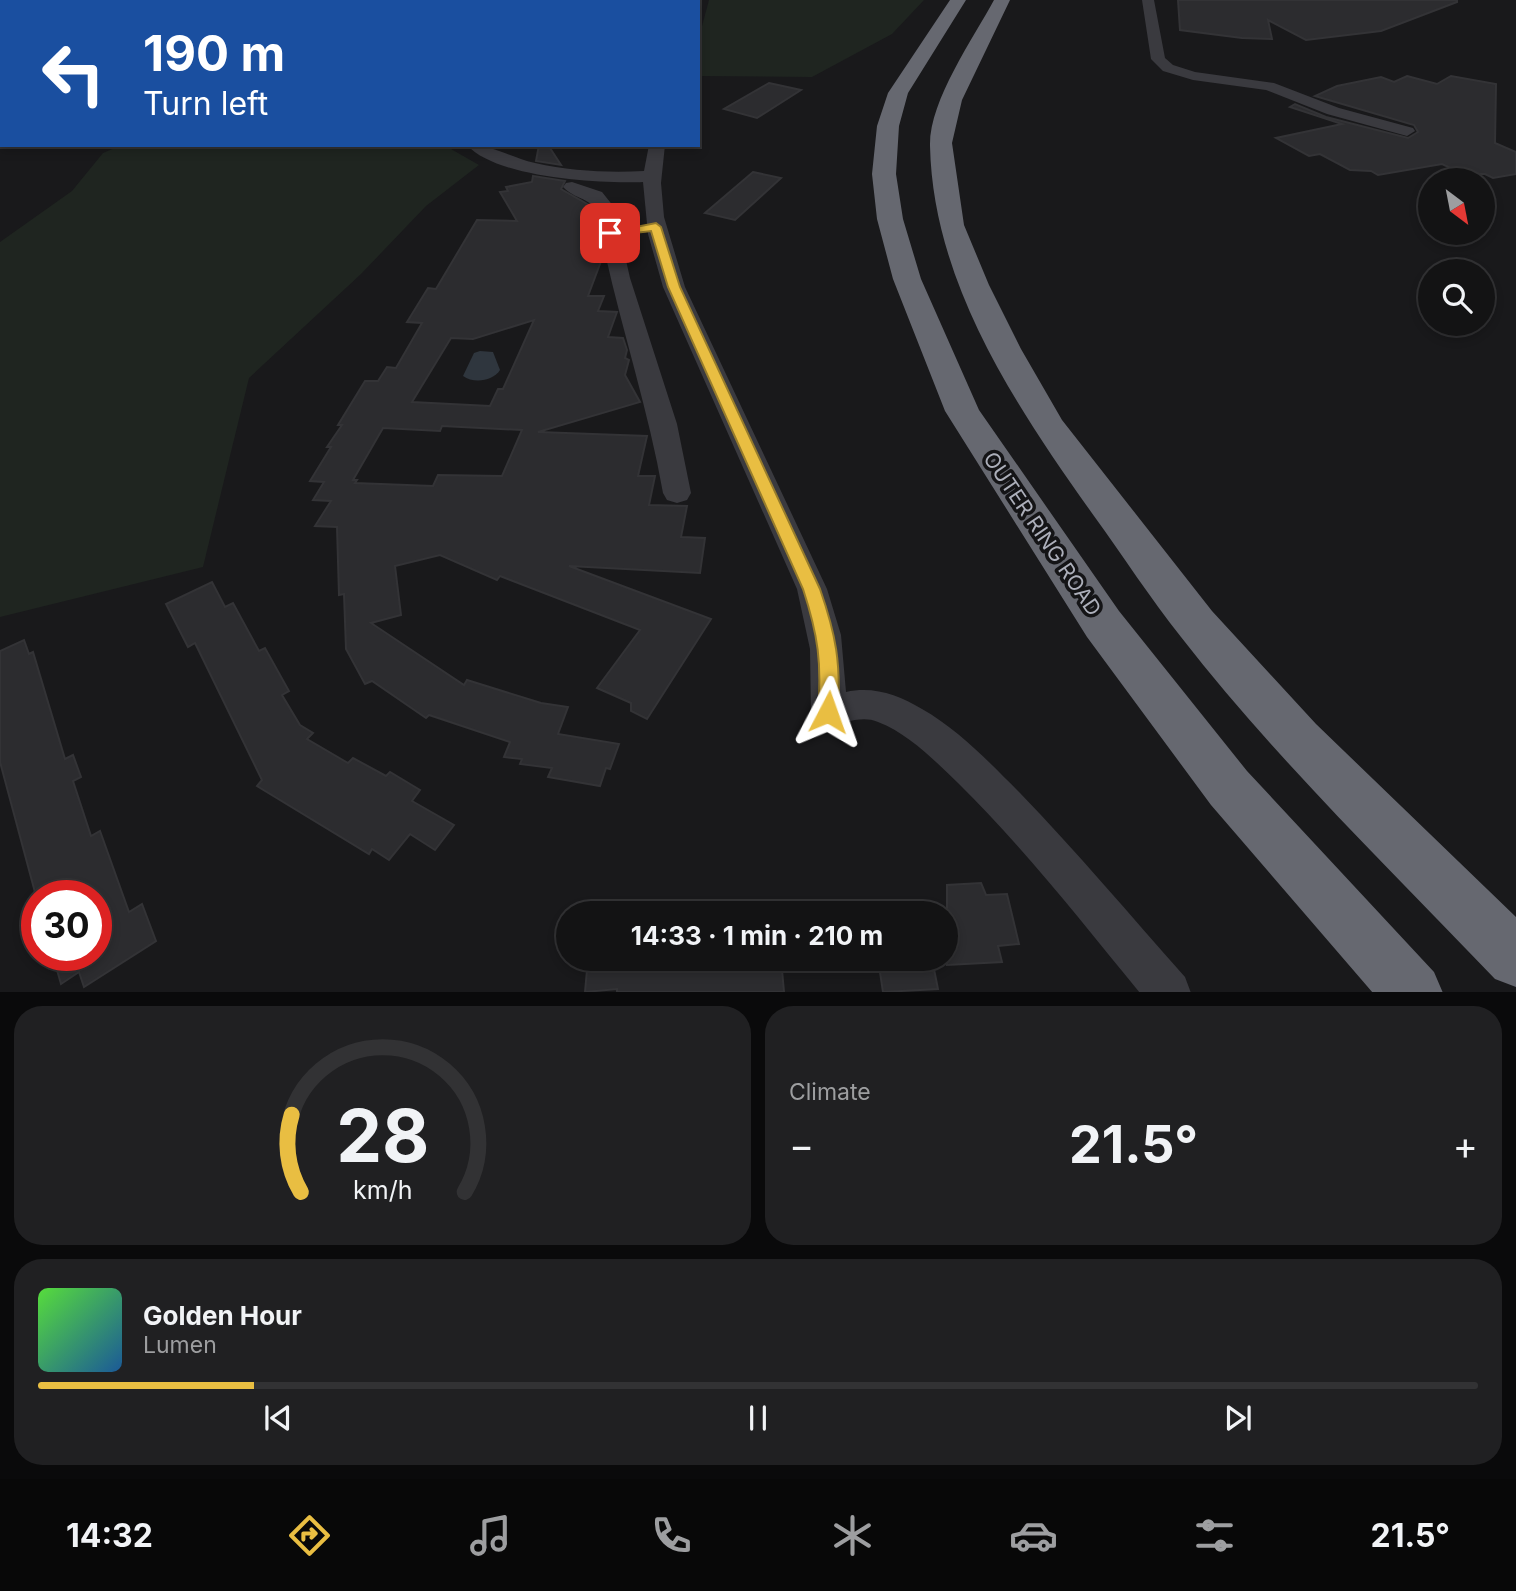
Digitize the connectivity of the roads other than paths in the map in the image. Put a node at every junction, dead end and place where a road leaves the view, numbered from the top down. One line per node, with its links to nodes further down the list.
1 (958, 0): 14 (highway, OUTER RING ROAD)
2 (1002, 0): 12 (highway)
3 (1148, 0): 4 (street)
4 (1407, 131)
5 (479, 147): 7 (street)
6 (657, 147): 7 (street)
7 (650, 176): 9 (street)
8 (572, 187): 10 (street)
9 (656, 227): 10 (street); 13 (street)
10 (610, 233): 11 (street)
11 (677, 494)
12 (1516, 958)
13 (1169, 992)
14 (1413, 992)

